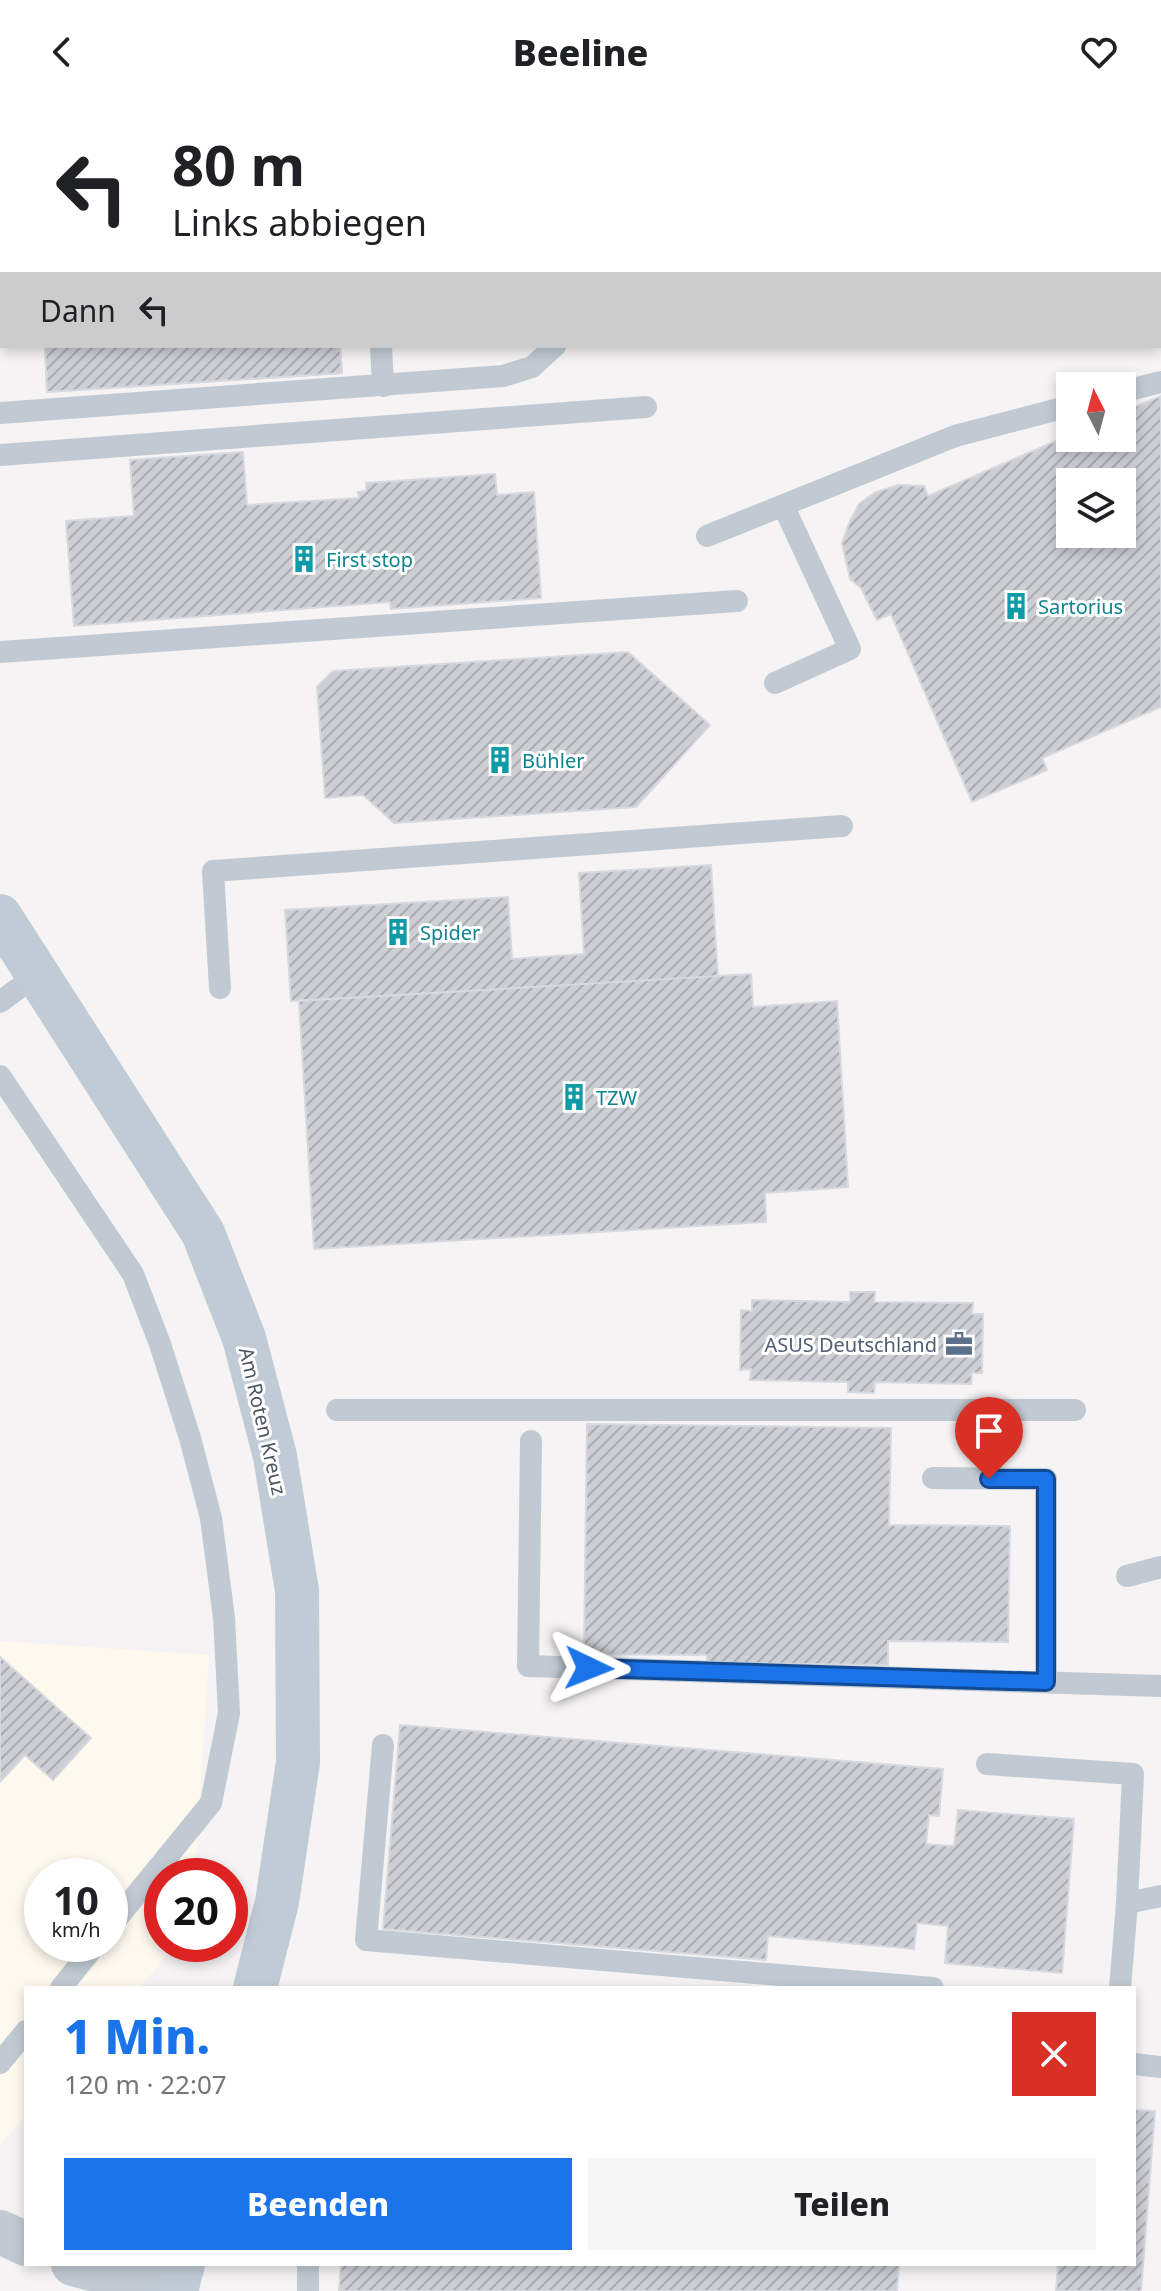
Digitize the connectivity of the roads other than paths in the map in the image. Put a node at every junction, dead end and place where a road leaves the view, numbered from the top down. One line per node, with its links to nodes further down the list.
1 (381, 348): 4 (lane)
2 (553, 348): 4 (lane)
3 (1161, 382): 5 (lane)
4 (383, 386): 8 (lane)
5 (1136, 388)
6 (646, 407): 9 (lane)
7 (1056, 410): 10 (lane)
8 (0, 413)
9 (0, 455)
10 (784, 507): 11 (lane); 14 (lane)
11 (707, 536)
12 (737, 601): 13 (lane)
13 (0, 652)
14 (775, 683)
15 (842, 826): 18 (lane)
16 (0, 916): 17 (street, Am Roten Kreuz)
17 (38, 974): 19 (lane); 36 (street, Am Roten Kreuz)
18 (220, 988)
19 (0, 1002)
20 (0, 1076): 33 (lane)
21 (337, 1410): 22 (lane)
22 (1075, 1410)
23 (531, 1441): 27 (lane)
24 (933, 1478): 27 (lane)
25 (1161, 1567): 26 (lane)
26 (1127, 1576)
27 (1046, 1682): 28 (lane)
28 (1161, 1686)
29 (383, 1745): 37 (lane)
30 (987, 1764): 32 (lane)
31 (1161, 1896): 32 (lane)
32 (1127, 1903): 38 (lane)
33 (128, 1905)
34 (82, 1962): 35 (lane)
35 (63, 1986)
36 (256, 1986)
37 (909, 1986)
38 (1120, 1986)
39 (24, 2033): 40 (lane)
40 (0, 2063)
41 (1136, 2064): 42 (lane)
42 (1161, 2067)
43 (0, 2232): 44 (street)
44 (24, 2243)
45 (81, 2266): 48 (street)
46 (182, 2266): 48 (street)
47 (308, 2266): 49 (lane)
48 (175, 2291)
49 (308, 2291)

